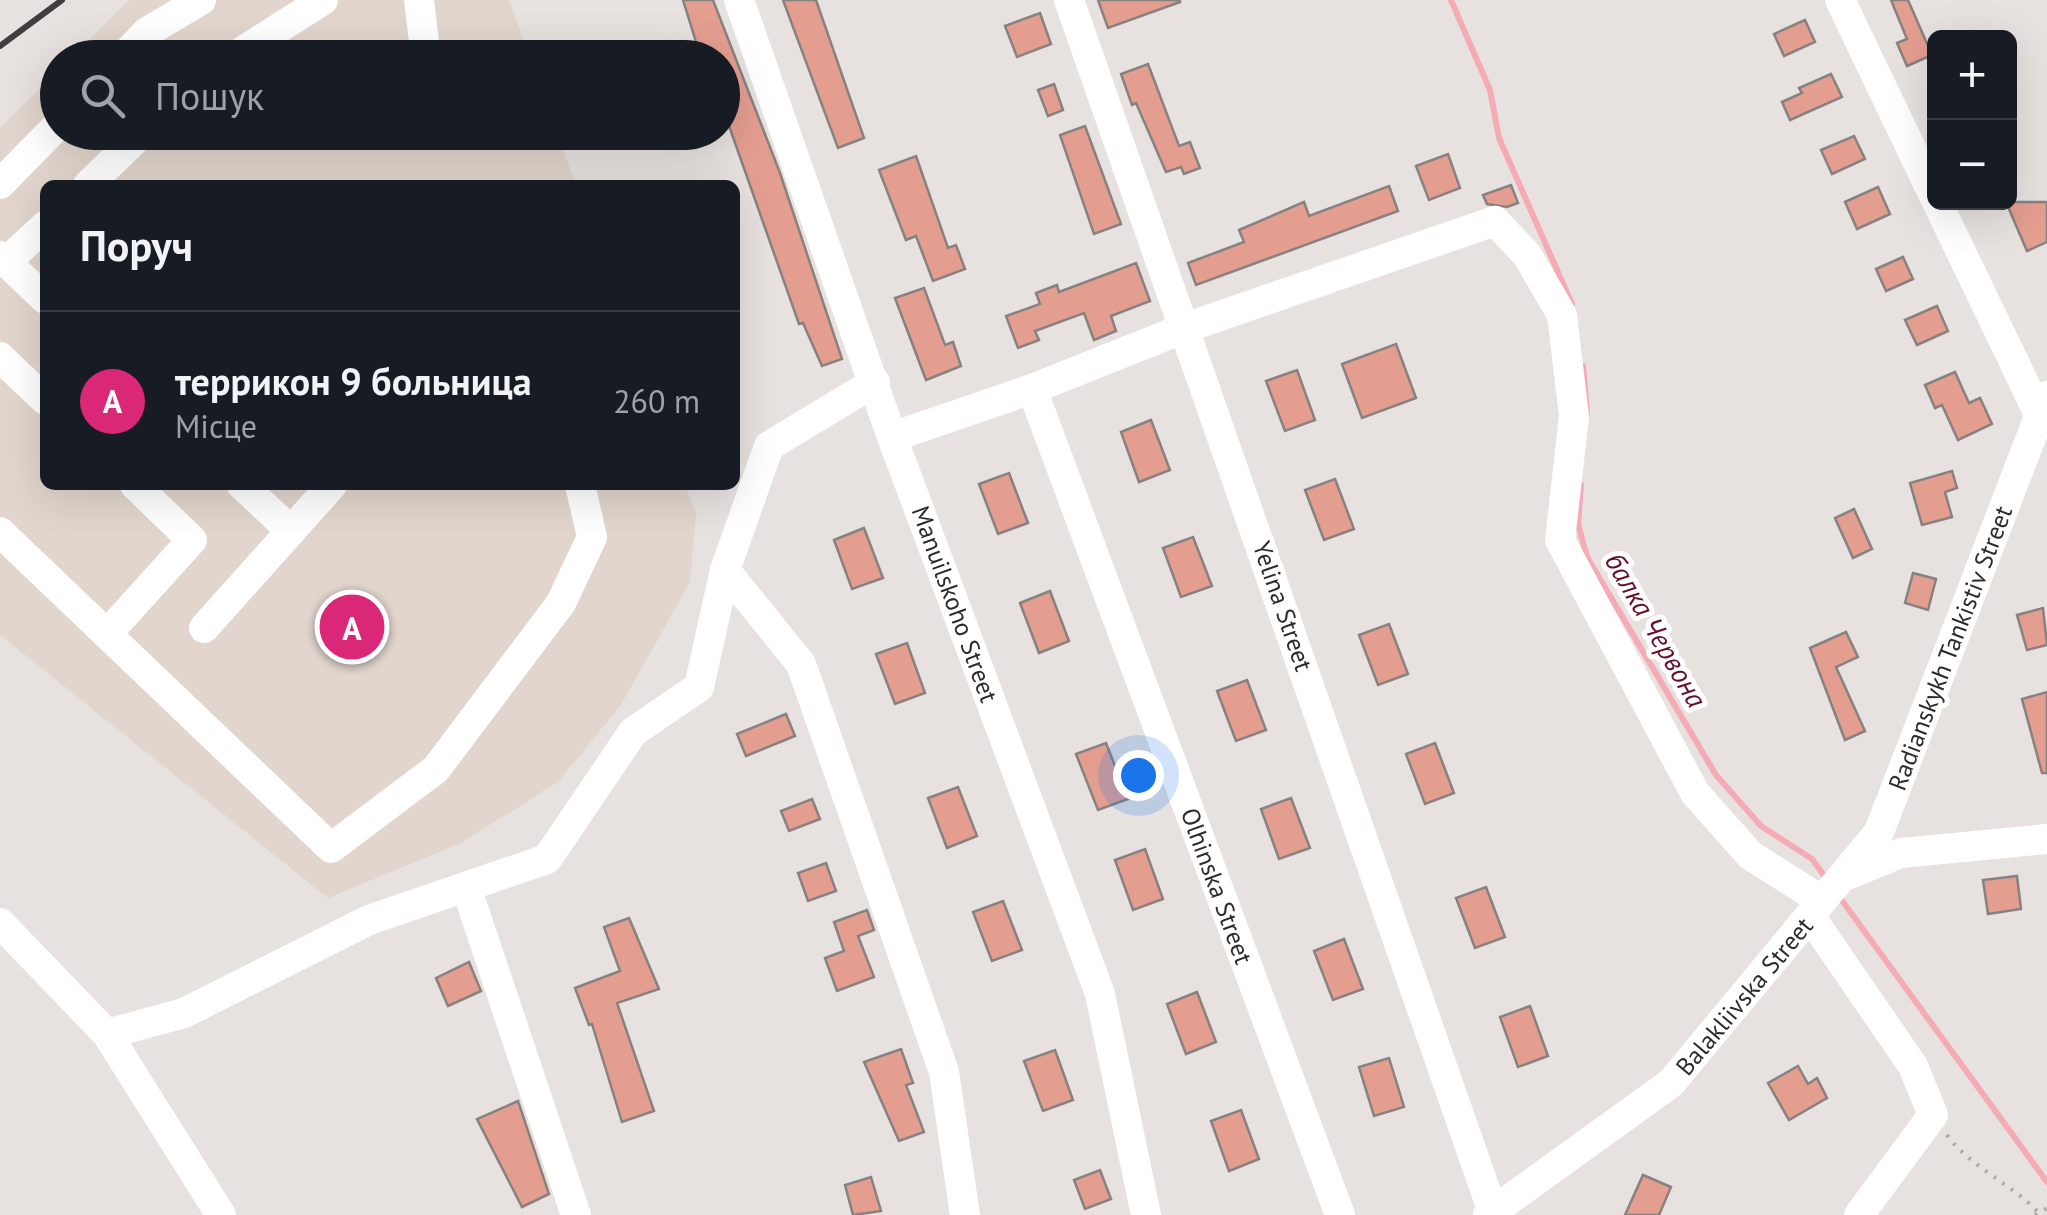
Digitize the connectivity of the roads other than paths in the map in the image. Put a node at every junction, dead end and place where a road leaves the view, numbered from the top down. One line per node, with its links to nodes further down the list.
1 (201, 0): 7 (street)
2 (324, 0): 8 (street)
3 (419, 0): 9 (street)
4 (739, 0): 21 (street, Manuilskoho Street)
5 (1069, 0): 19 (street, Yelina Street)
6 (1840, 0): 13 (street, Radianskykh Tankistiv Street)
7 (139, 40)
8 (261, 40)
9 (424, 40)
10 (40, 143): 14 (street)
11 (124, 150): 12 (street)
12 (93, 180)
13 (1927, 181)
14 (0, 184)
15 (1941, 210): 24 (street, Radianskykh Tankistiv Street)
16 (40, 230): 17 (street)
17 (3, 259): 18 (street)
18 (40, 294)
19 (1185, 328): 22 (street); 38 (street); 41 (street, Yelina Street)
20 (0, 357): 23 (street)
21 (875, 382): 25 (street, Manuilskoho Street); 32 (street)
22 (1032, 389): 25 (street); 46 (street, Olhinska Street)
23 (40, 395)
24 (2043, 405): 36 (street, Radianskykh Tankistiv Street)
25 (892, 436): 45 (street, Manuilskoho Street)
26 (140, 490): 34 (street)
27 (247, 490): 30 (street)
28 (328, 490): 30 (street)
29 (581, 490): 34 (street)
30 (291, 531): 33 (street)
31 (0, 532): 34 (street)
32 (726, 570): 37 (street); 44 (street)
33 (204, 628)
34 (107, 634)
35 (2047, 839): 36 (street)
36 (1847, 875): 38 (street, Balakliivska Street)
37 (467, 890): 40 (street); 43 (street)
38 (1816, 909): 41 (street, Balakliivska Street); 47 (street)
39 (0, 923): 40 (street)
40 (107, 1034): 42 (street)
41 (1492, 1214)
42 (221, 1215)
43 (576, 1215)
44 (965, 1215)
45 (1146, 1215)
46 (1340, 1215)
47 (1859, 1215)

